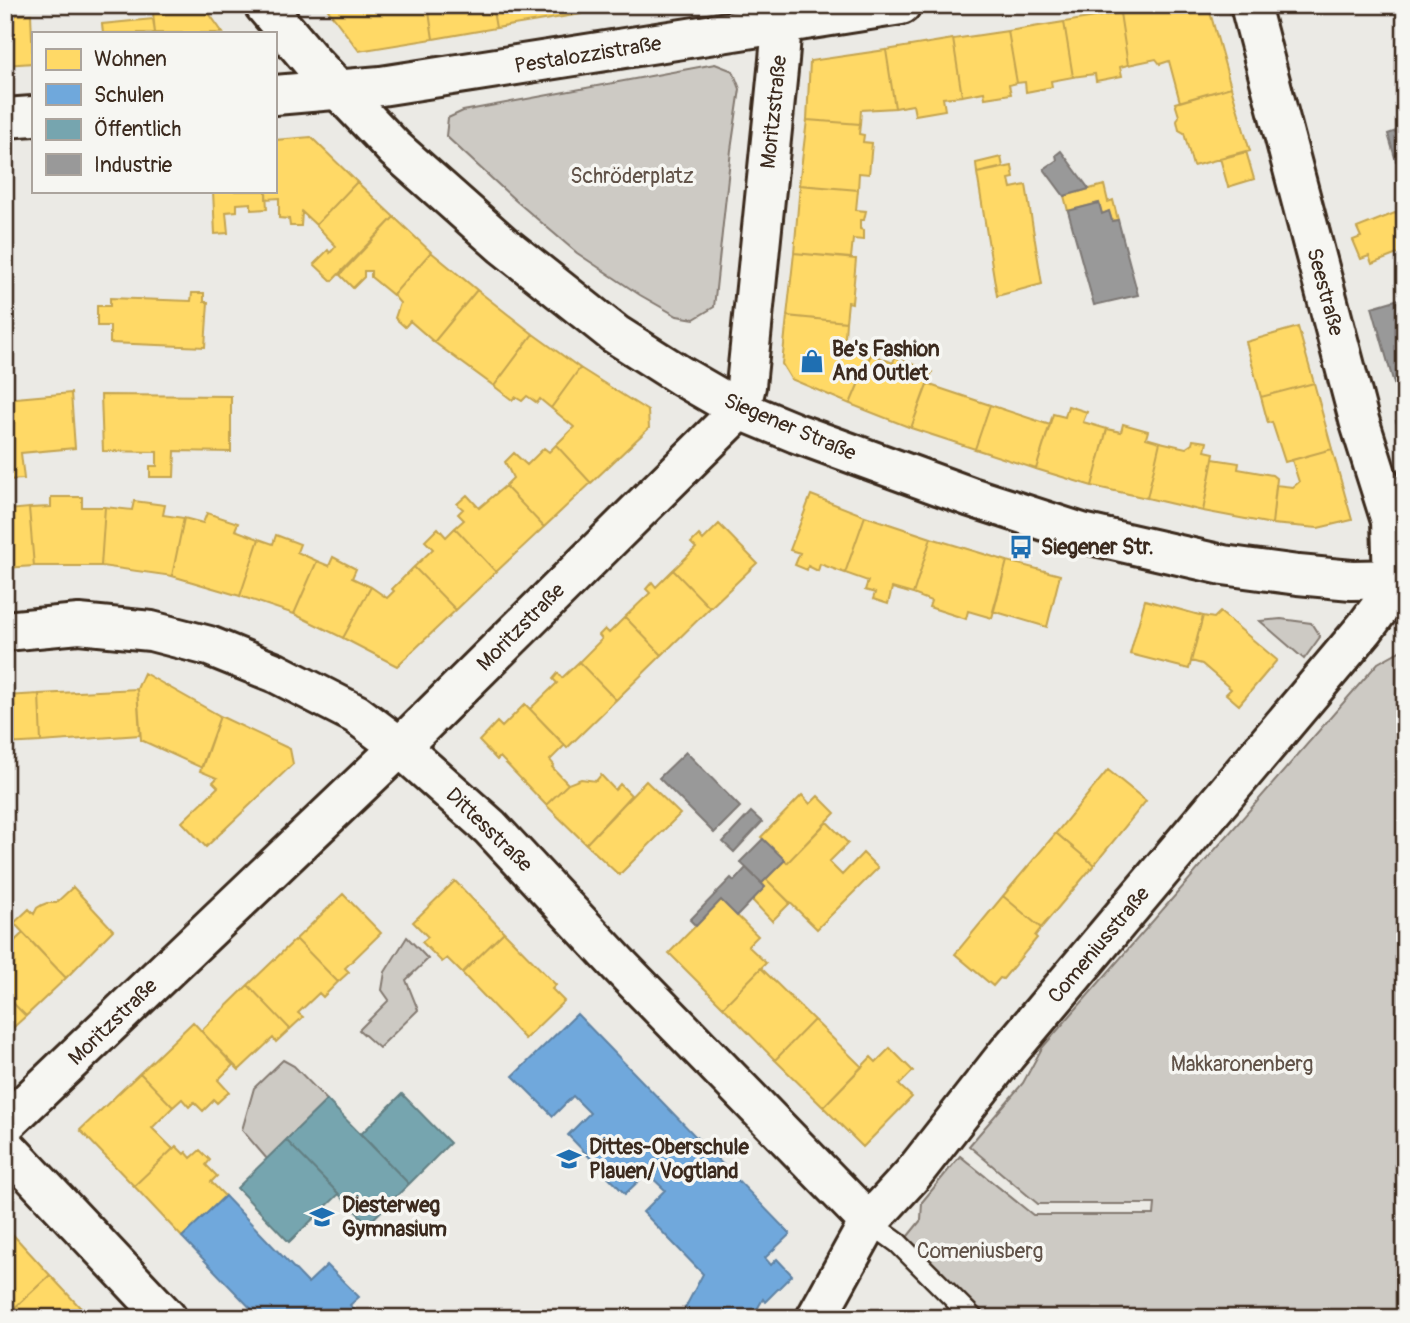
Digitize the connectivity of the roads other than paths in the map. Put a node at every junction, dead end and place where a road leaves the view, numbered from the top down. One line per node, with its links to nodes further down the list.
1 (264, 5): 5 (street, Siegener Straße)
2 (901, 5): 4 (street, Pestalozzistraße)
3 (1250, 5): 10 (street, Seestraße)
4 (781, 15): 5 (street, Pestalozzistraße); 9 (street, Moritzstraße)
5 (337, 89): 6 (street, Pestalozzistraße); 9 (street, Siegener Straße)
6 (276, 95)
7 (32, 116): 8 (street)
8 (5, 118)
9 (740, 410): 10 (street, Siegener Straße); 12 (street, Moritzstraße)
10 (1399, 579): 15 (street, Comeniusstraße)
11 (5, 631): 12 (street, Dittesstraße)
12 (400, 747): 13 (street, Moritzstraße); 15 (street, Dittesstraße)
13 (5, 1124)
14 (5, 1146): 16 (street)
15 (869, 1222): 17 (street, Comeniusstraße); 18 (lane)
16 (167, 1318)
17 (816, 1318)
18 (973, 1318)

